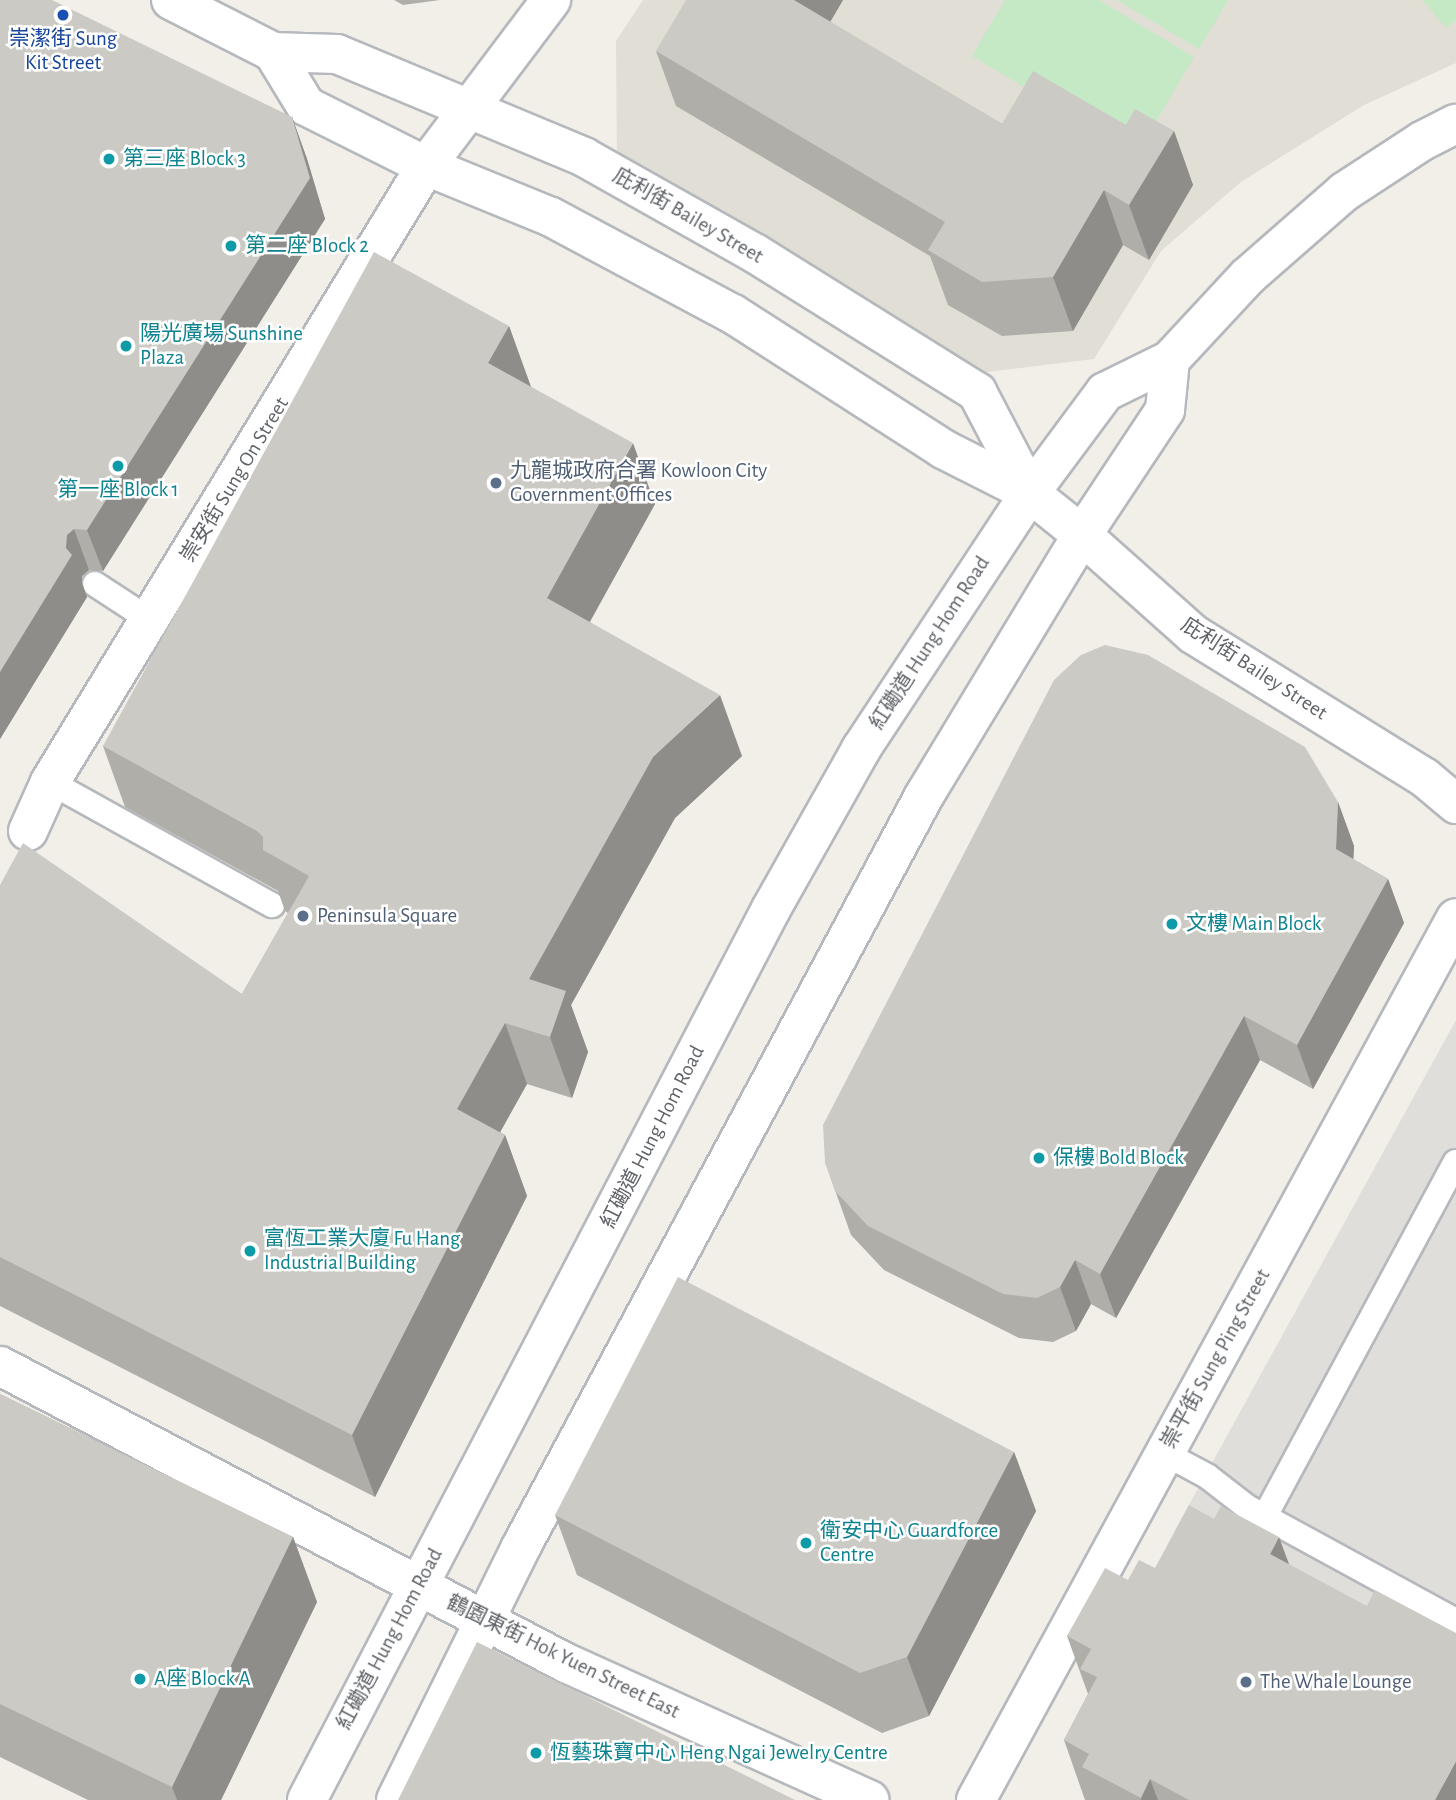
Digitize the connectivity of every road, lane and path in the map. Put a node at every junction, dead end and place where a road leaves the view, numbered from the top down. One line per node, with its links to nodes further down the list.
1 (170, 0): 3 (main road, 庇利街 Bailey Street)
2 (551, 0): 4 (main road, 崇安街 Sung On Street)
3 (273, 52): 4 (main road, 庇利街 Bailey Street); 6 (main road, 庇利街 Bailey Street)
4 (470, 110): 6 (main road, 崇安街 Sung On Street); 8 (main road, 庇利街 Bailey Street)
5 (1456, 124): 7 (main road)
6 (426, 166): 8 (main road, 庇利街 Bailey Street); 11 (main road, 崇安街 Sung On Street)
7 (1170, 360): 8 (main road, 紅磡道 Hung Hom Road); 9 (main road)
8 (1030, 493): 9 (main road, 庇利街 Bailey Street); 21 (main road, 紅磡道 Hung Hom Road)
9 (1082, 535): 13 (main road, 庇利街 Bailey Street); 22 (main road)
10 (94, 584): 11 (lane)
11 (150, 620): 12 (main road, 崇安街 Sung On Street)
12 (50, 782): 14 (main road, 崇安街 Sung On Street); 15 (lane)
13 (1456, 804)
14 (28, 831)
15 (272, 905)
16 (1456, 918): 19 (main road, 崇平街 Sung Ping Street)
17 (1456, 1162): 20 (lane)
18 (0, 1366): 21 (main road, 鶴園東街 Hok Yuen Street East)
19 (1164, 1453): 20 (lane); 27 (main road, 崇平街 Sung Ping Street)
20 (1265, 1516): 23 (lane)
21 (417, 1584): 22 (main road, 鶴園東街 Hok Yuen Street East); 24 (main road, 紅磡道 Hung Hom Road)
22 (484, 1619): 25 (main road); 26 (main road, 鶴園東街 Hok Yuen Street East)
23 (1456, 1621)
24 (307, 1800)
25 (396, 1800)
26 (870, 1800)
27 (976, 1800)

